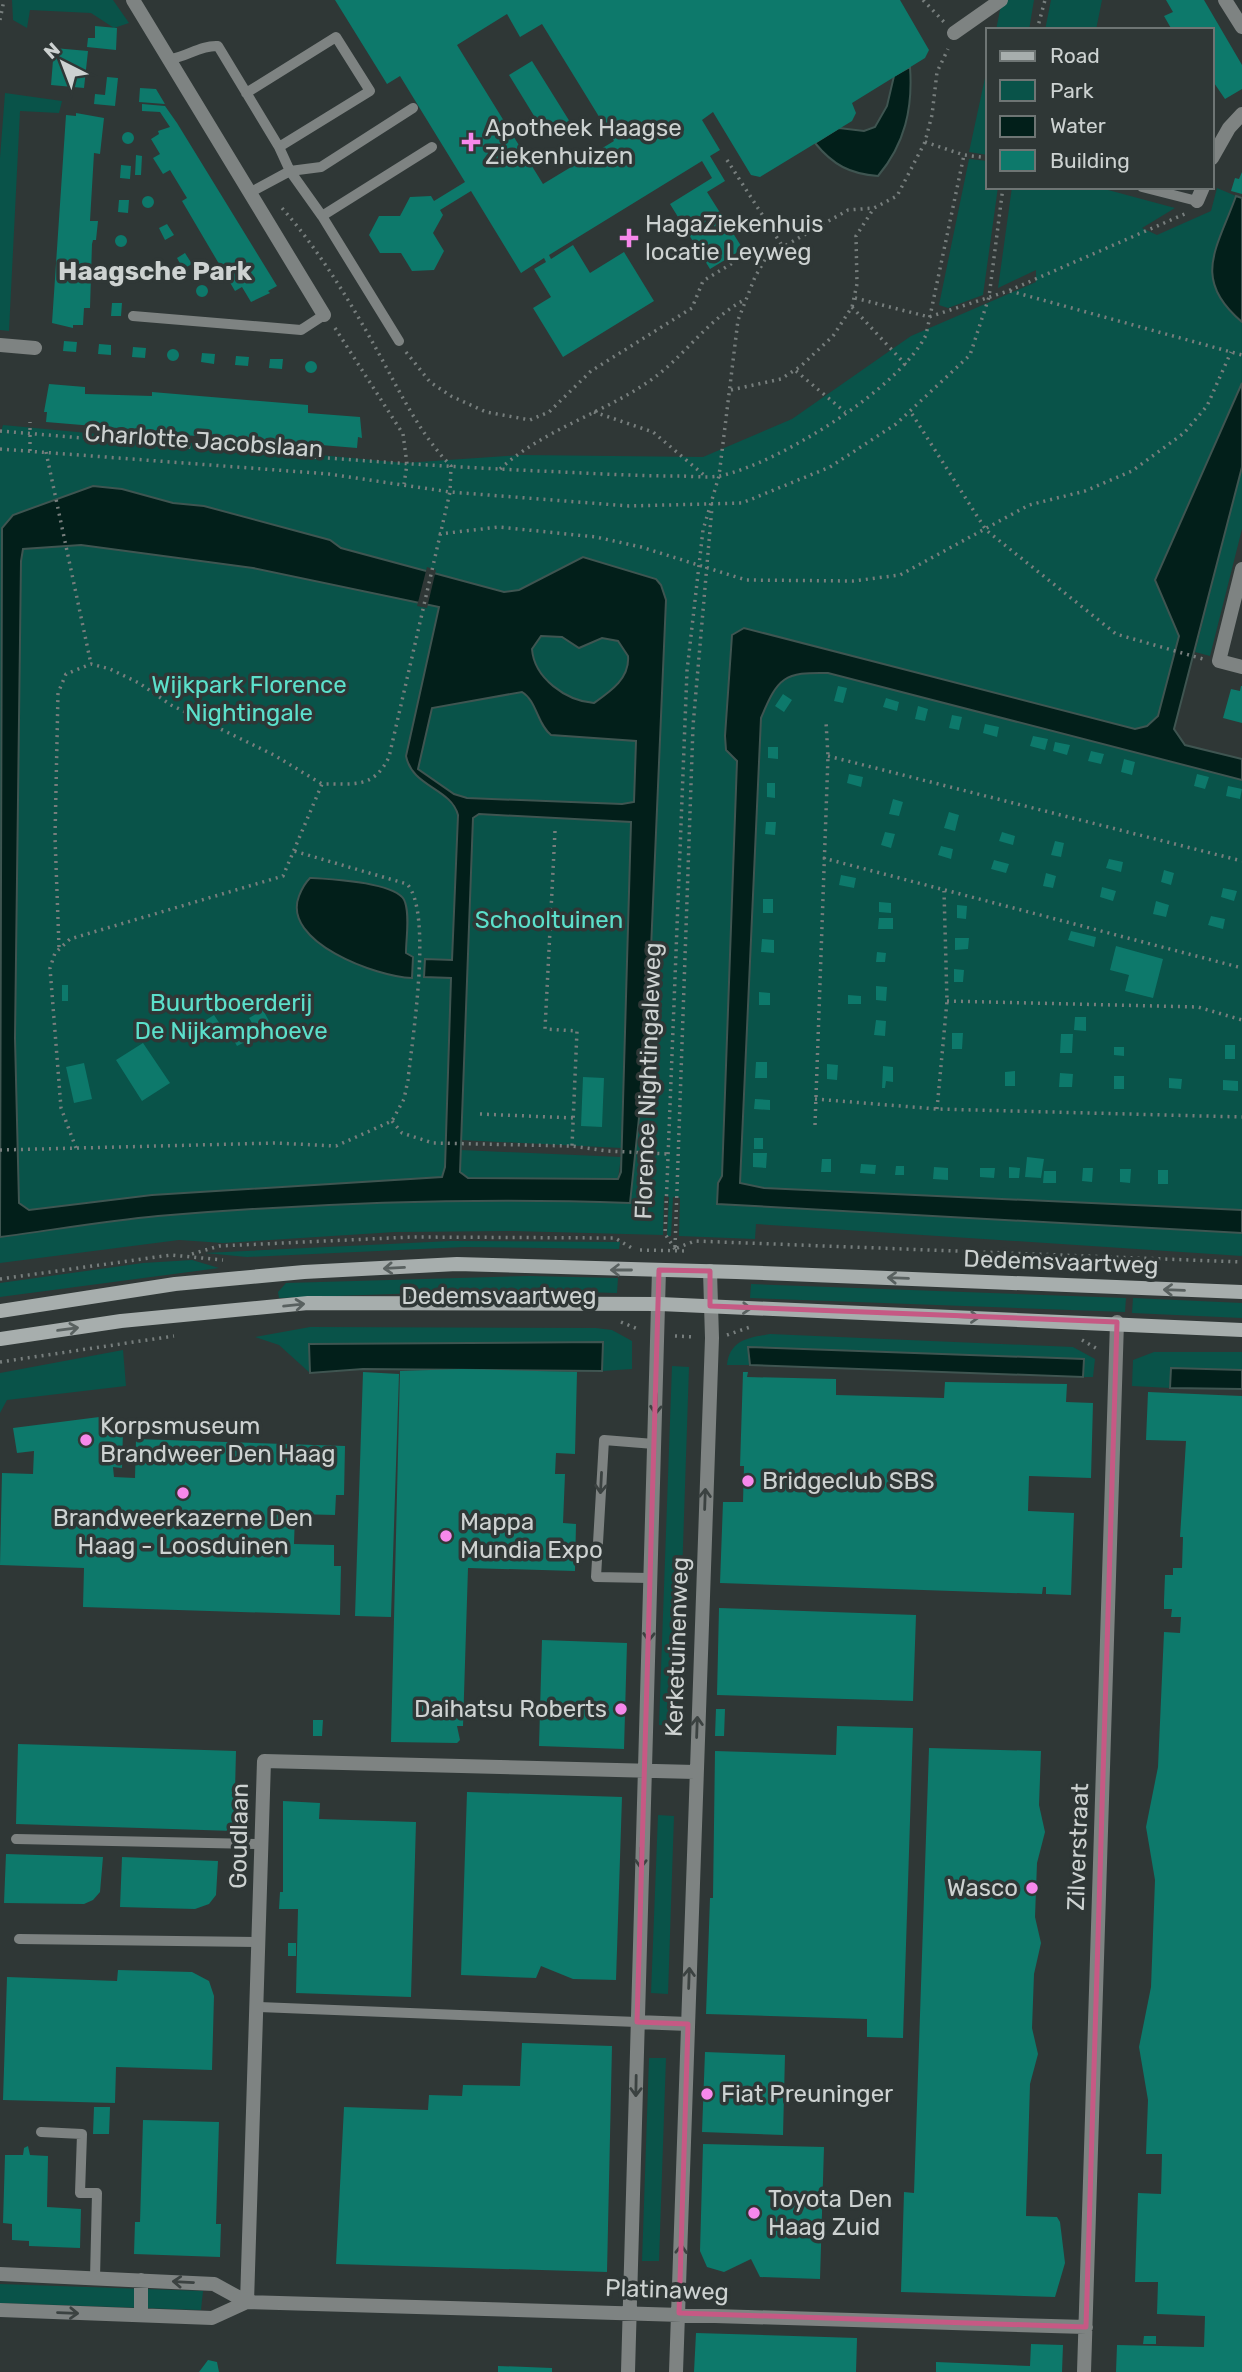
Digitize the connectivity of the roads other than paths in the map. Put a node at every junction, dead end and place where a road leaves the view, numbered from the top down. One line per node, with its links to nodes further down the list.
1 (133, 0): 6 (street)
2 (1002, 0): 5 (street)
3 (1226, 0): 4 (street)
4 (1242, 27)
5 (954, 33)
6 (171, 59): 7 (lane); 14 (street)
7 (246, 93): 10 (lane); 10 (lane)
8 (413, 108): 13 (lane)
9 (1242, 114): 12 (street)
10 (279, 147): 13 (lane)
11 (432, 147): 17 (lane)
12 (1214, 154)
13 (290, 171): 14 (lane); 17 (lane)
14 (257, 189): 18 (street)
15 (1159, 189): 16 (lane)
16 (1200, 194)
17 (322, 216): 20 (lane)
18 (324, 315): 19 (lane)
19 (134, 316)
20 (399, 341)
21 (0, 345): 22 (street)
22 (36, 348)
23 (1242, 569): 24 (street)
24 (1242, 667)
25 (659, 1270): 26 (main road, Dedemsvaartweg); 28 (street, Kerketuinenweg); 30 (main road, Dedemsvaartweg, one-way to 30)
26 (710, 1271): 27 (main road, Dedemsvaartweg, one-way to 26); 29 (street, Kerketuinenweg)
27 (1242, 1292)
28 (660, 1304): 29 (main road, Dedemsvaartweg); 33 (main road, Dedemsvaartweg, one-way to 28); 34 (street, Kerketuinenweg, one-way to 34)
29 (710, 1307): 31 (main road, Dedemsvaartweg, one-way to 31); 37 (street, Kerketuinenweg, one-way to 29)
30 (0, 1311)
31 (1117, 1322): 32 (main road, Dedemsvaartweg); 54 (street, Zilverstraat)
32 (1242, 1330)
33 (0, 1339)
34 (654, 1444): 35 (street, Kerketuinenweg); 35 (lane, one-way to 35)
35 (650, 1578): 36 (street, Kerketuinenweg, one-way to 36)
36 (643, 1772): 37 (street, Goudlaan); 39 (street, Goudlaan); 43 (street, Kerketuinenweg, one-way to 43)
37 (695, 1772): 44 (street, Kerketuinenweg, one-way to 37)
38 (16, 1839): 39 (lane)
39 (261, 1844): 41 (street, Goudlaan)
40 (19, 1939): 41 (lane)
41 (260, 1942): 42 (street, Goudlaan)
42 (259, 2007): 43 (lane); 49 (street, Goudlaan)
43 (637, 2022): 44 (street); 51 (street, Kerketuinenweg, one-way to 51)
44 (688, 2024): 52 (street, Kerketuinenweg, one-way to 44)
45 (41, 2132): 47 (lane)
46 (0, 2274): 47 (street, Platinaweg)
47 (95, 2278): 48 (street, Platinaweg)
48 (141, 2280): 49 (street, Platinaweg, one-way to 48); 53 (street)
49 (247, 2302): 51 (street, Platinaweg); 53 (street, Platinaweg)
50 (0, 2310): 53 (street, Platinaweg, one-way to 53)
51 (630, 2311): 52 (street, Platinaweg); 55 (street, Kerketuinenweg)
52 (679, 2313): 54 (street, Platinaweg); 56 (street, Kerketuinenweg)
53 (141, 2315)
54 (1086, 2327): 57 (street, Zilverstraat)
55 (628, 2372)
56 (676, 2372)
57 (1084, 2372)

